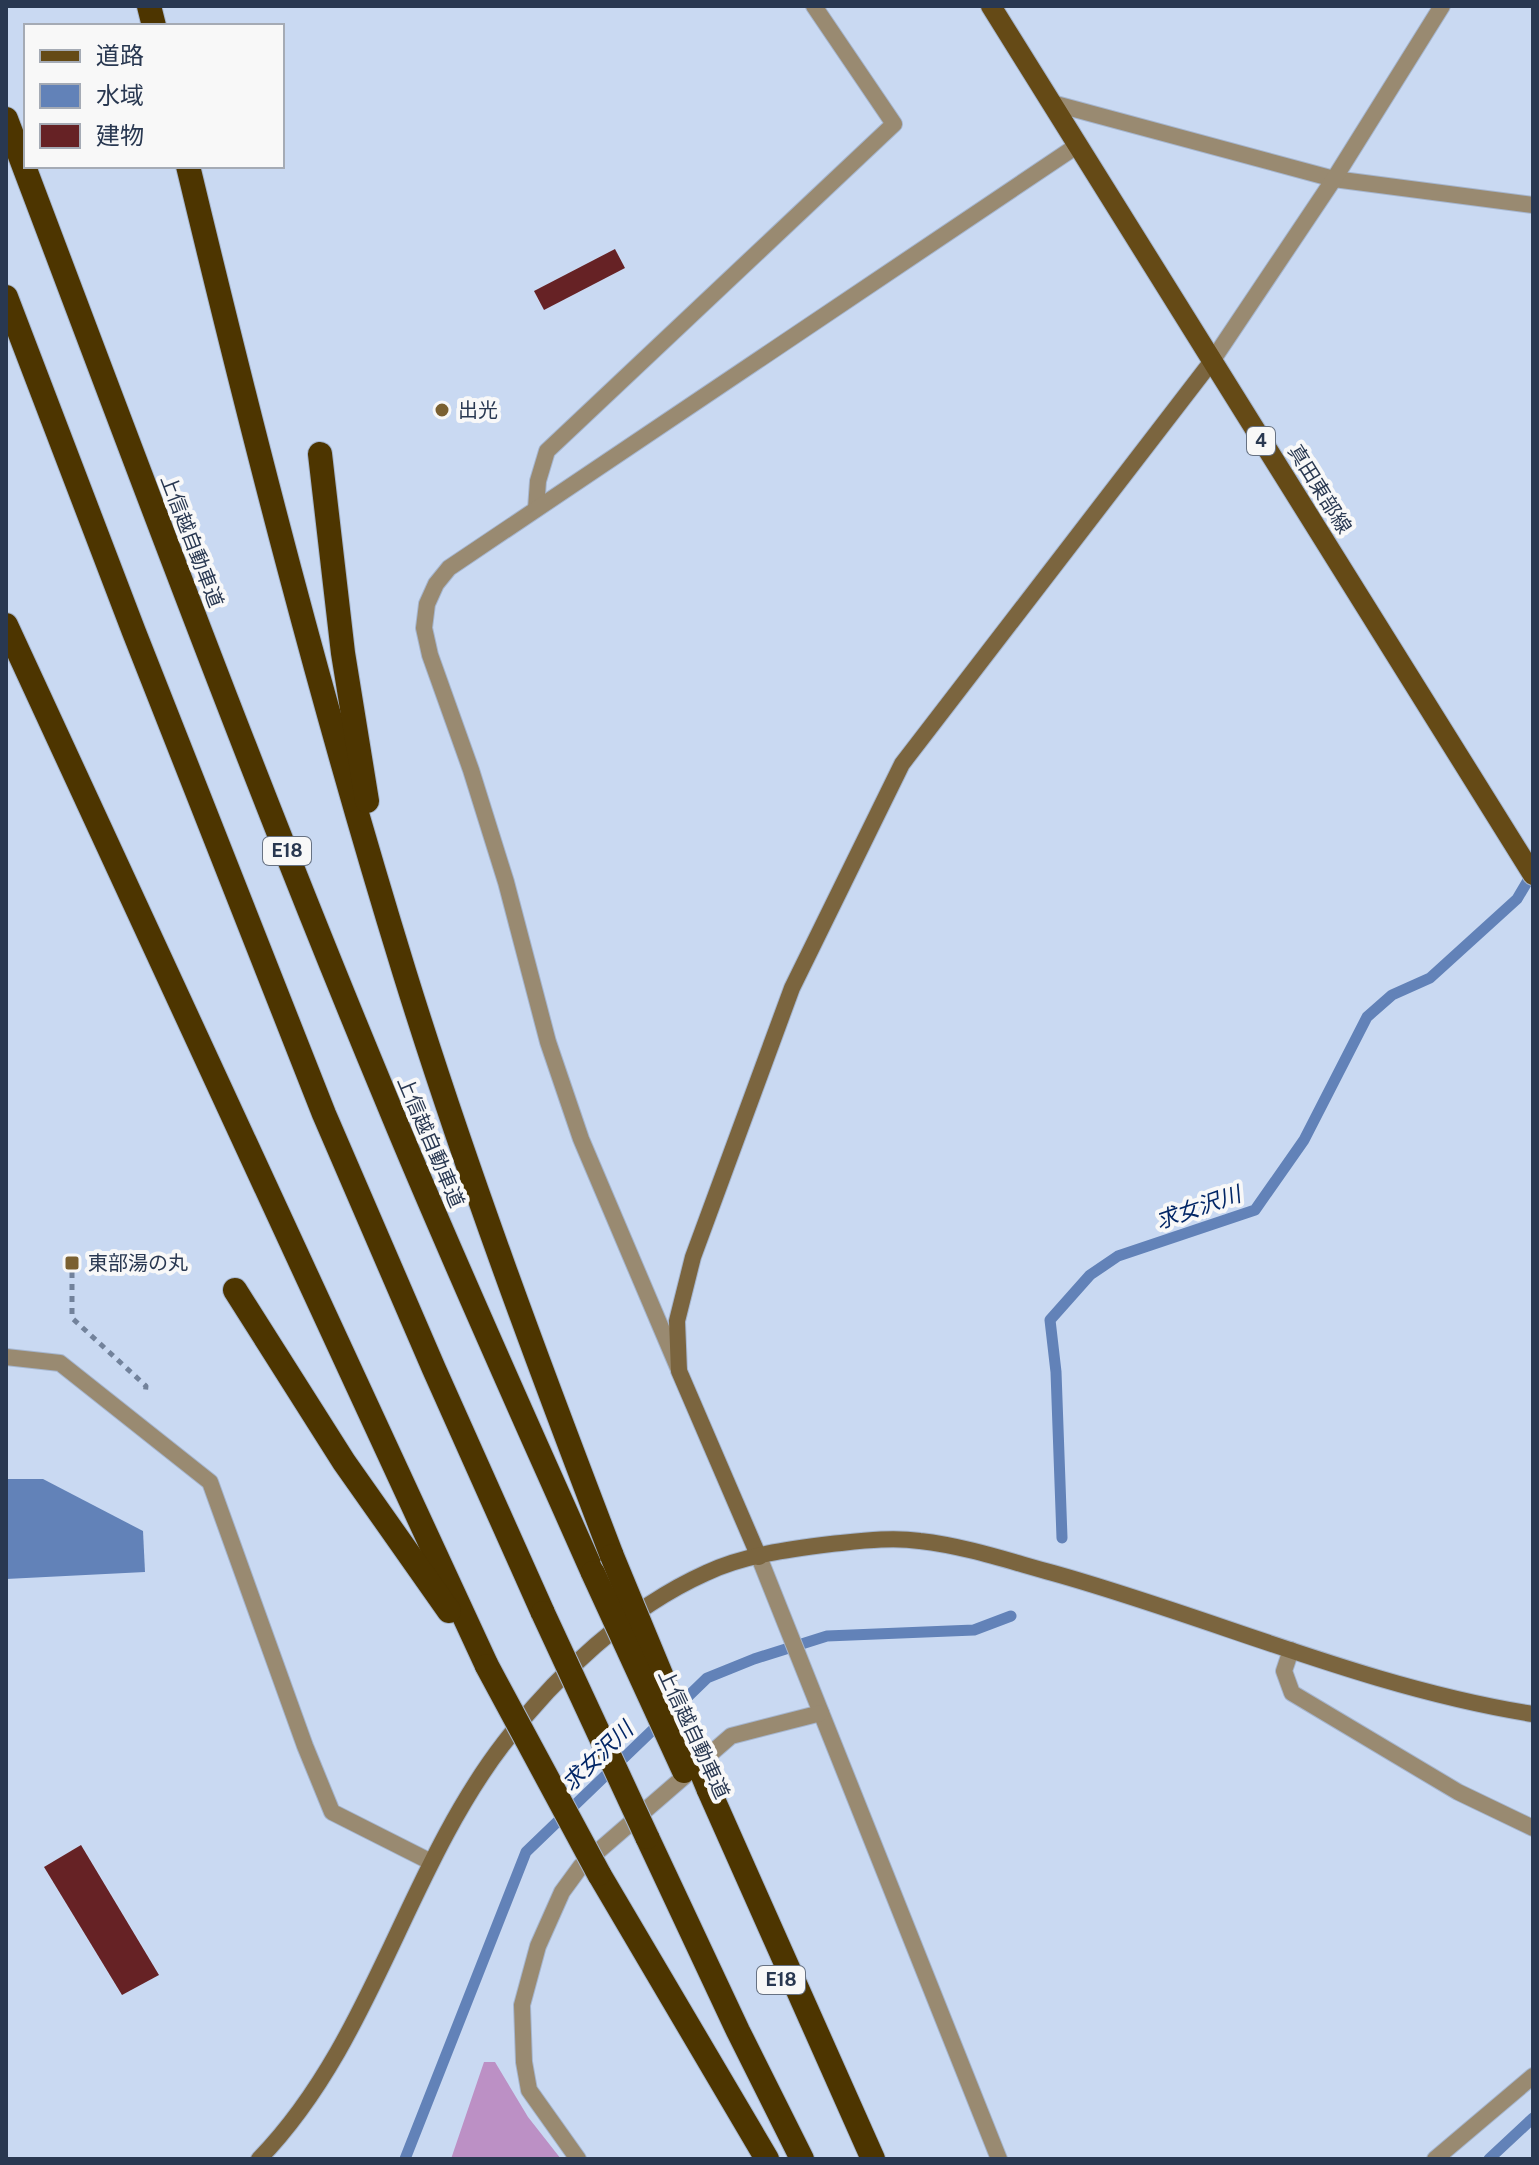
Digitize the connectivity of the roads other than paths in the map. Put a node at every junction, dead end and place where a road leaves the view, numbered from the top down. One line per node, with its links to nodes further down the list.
1 (814, 6): 15 (street)
2 (991, 6): 4 (main road, 真田東部線 / 4)
3 (1442, 6): 10 (street)
4 (1052, 103): 6 (main road, 真田東部線 / 4); 10 (street)
5 (6, 119): 7 (highway, 上信越自動車道 / E18, bridge)
6 (1078, 145): 13 (main road, 真田東部線 / 4); 15 (street)
7 (24, 166)
8 (25, 168): 27 (highway, 上信越自動車道 / E18, bridge)
9 (188, 168): 18 (highway)
10 (1334, 179): 11 (street); 13 (street)
11 (1533, 205)
12 (6, 297): 34 (highway, bridge)
13 (1212, 361): 17 (main road, 真田東部線 / 4); 21 (street)
14 (320, 454): 18 (highway)
15 (536, 509): 21 (street)
16 (6, 625): 24 (highway)
17 (1533, 875)
18 (405, 974): 27 (highway, bridge)
19 (235, 1290): 24 (highway)
20 (6, 1357): 29 (street)
21 (679, 1371): 22 (street)
22 (759, 1557): 23 (street); 25 (street); 29 (street)
23 (1291, 1650): 26 (street); 28 (street)
24 (487, 1666): 33 (highway, bridge)
25 (821, 1713): 32 (street); 36 (street)
26 (1533, 1714)
27 (703, 1793): 35 (highway, 上信越自動車道 / E18)
28 (1533, 1828)
29 (431, 1862): 31 (street)
30 (1533, 2076): 37 (street)
31 (259, 2159)
32 (578, 2159)
33 (767, 2159)
34 (802, 2159)
35 (872, 2159)
36 (999, 2159)
37 (1435, 2159)

